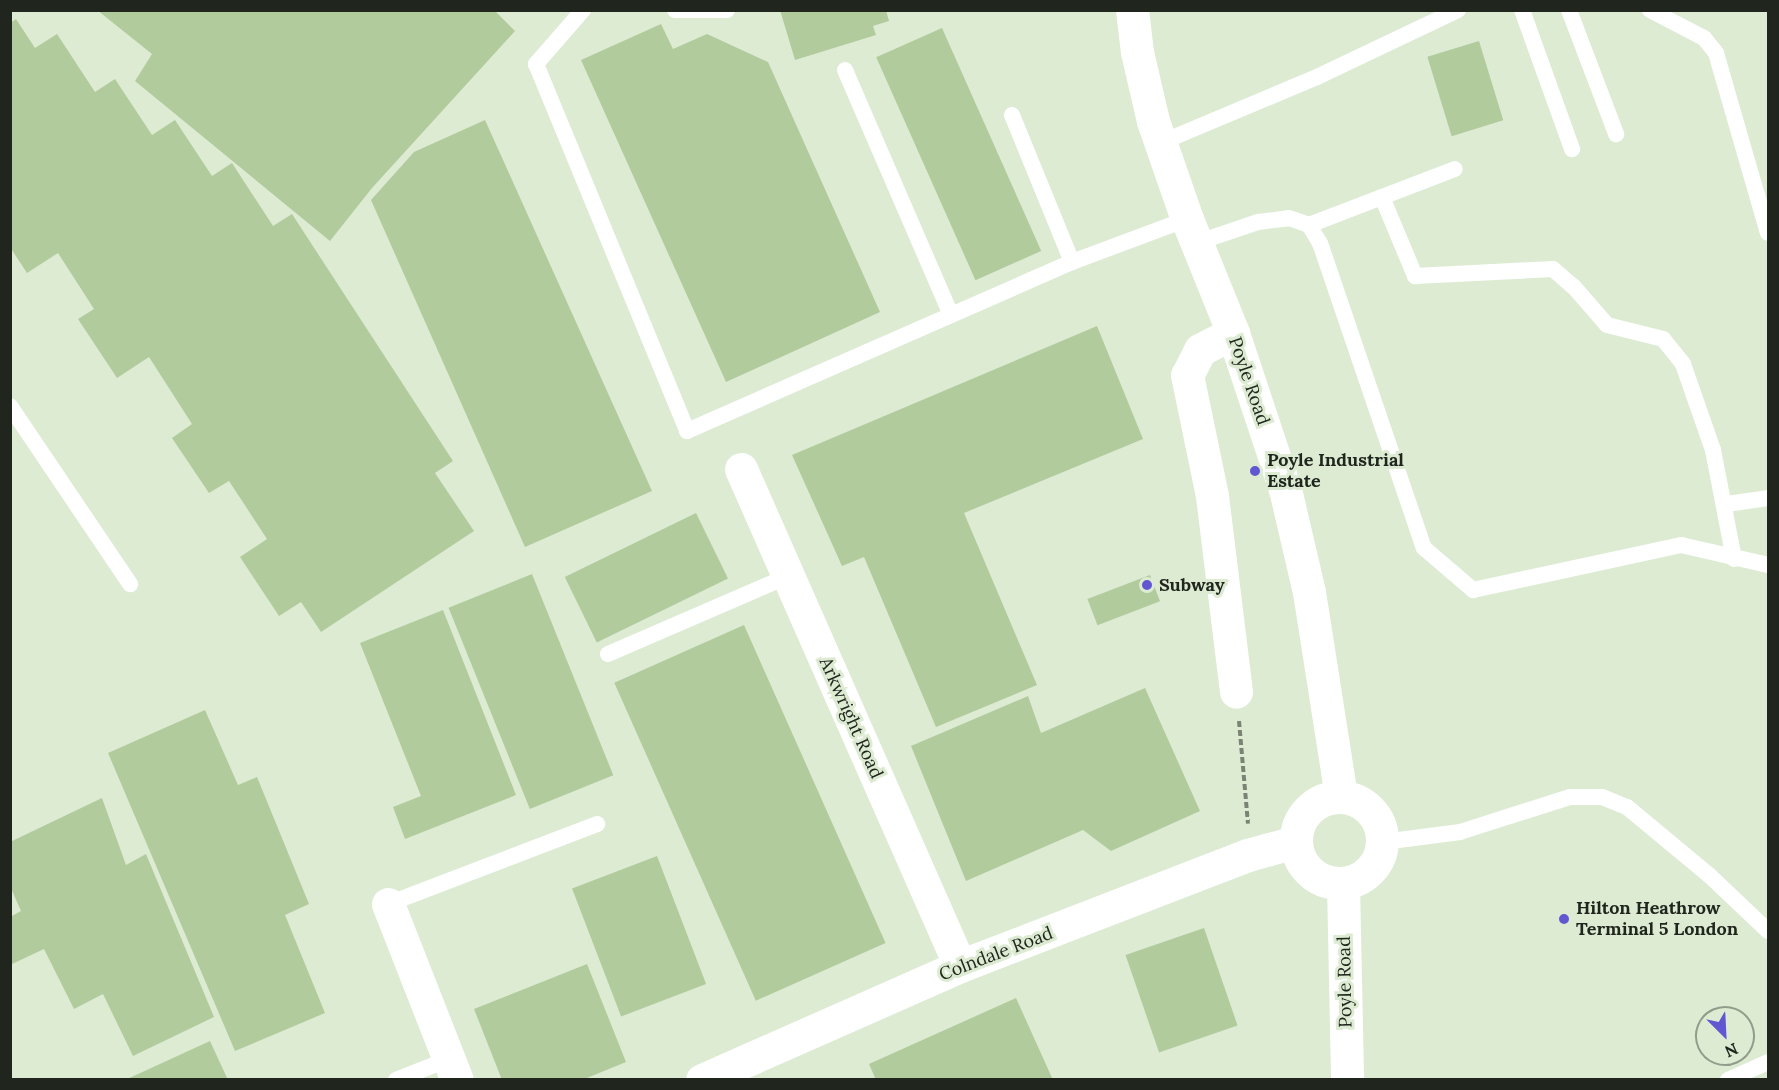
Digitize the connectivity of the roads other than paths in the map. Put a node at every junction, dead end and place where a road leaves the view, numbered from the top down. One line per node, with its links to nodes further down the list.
1 (583, 10): 20 (lane)
2 (675, 10): 3 (lane)
3 (727, 10)
4 (1132, 10): 12 (street, Poyle Road)
5 (1458, 10): 12 (lane)
6 (1522, 10): 13 (lane)
7 (1569, 10): 11 (lane)
8 (1650, 10): 18 (lane)
9 (845, 70): 20 (lane)
10 (1012, 115): 19 (lane)
11 (1616, 134)
12 (1160, 143): 17 (street, Poyle Road)
13 (1572, 149)
14 (1455, 169): 15 (lane)
15 (1382, 197): 16 (lane); 25 (lane)
16 (1309, 225): 17 (lane); 26 (lane)
17 (1191, 231): 19 (lane); 21 (street, Poyle Road)
18 (1768, 233)
19 (1072, 262): 20 (lane)
20 (951, 315)
21 (1233, 333): 31 (street); 32 (street, Poyle Road)
22 (10, 406): 29 (lane)
23 (741, 469): 28 (street, Arkwright Road)
24 (1768, 498): 25 (lane)
25 (1727, 504): 26 (lane)
26 (1734, 559): 27 (lane)
27 (1768, 565)
28 (788, 576): 30 (lane); 39 (street, Arkwright Road)
29 (130, 584)
30 (608, 654)
31 (1236, 692)
32 (1341, 796): 34 (street); 35 (street)
33 (597, 824): 37 (lane)
34 (1295, 842): 36 (street); 39 (street, Colndale Road)
35 (1383, 842): 36 (street); 38 (lane)
36 (1343, 884): 44 (street, Poyle Road)
37 (388, 904): 41 (street)
38 (1768, 931)
39 (960, 966): 43 (street, Colndale Road)
40 (1768, 1062): 45 (lane)
41 (453, 1069): 42 (lane)
42 (396, 1080)
43 (702, 1080)
44 (1347, 1080)
45 (1728, 1080)

